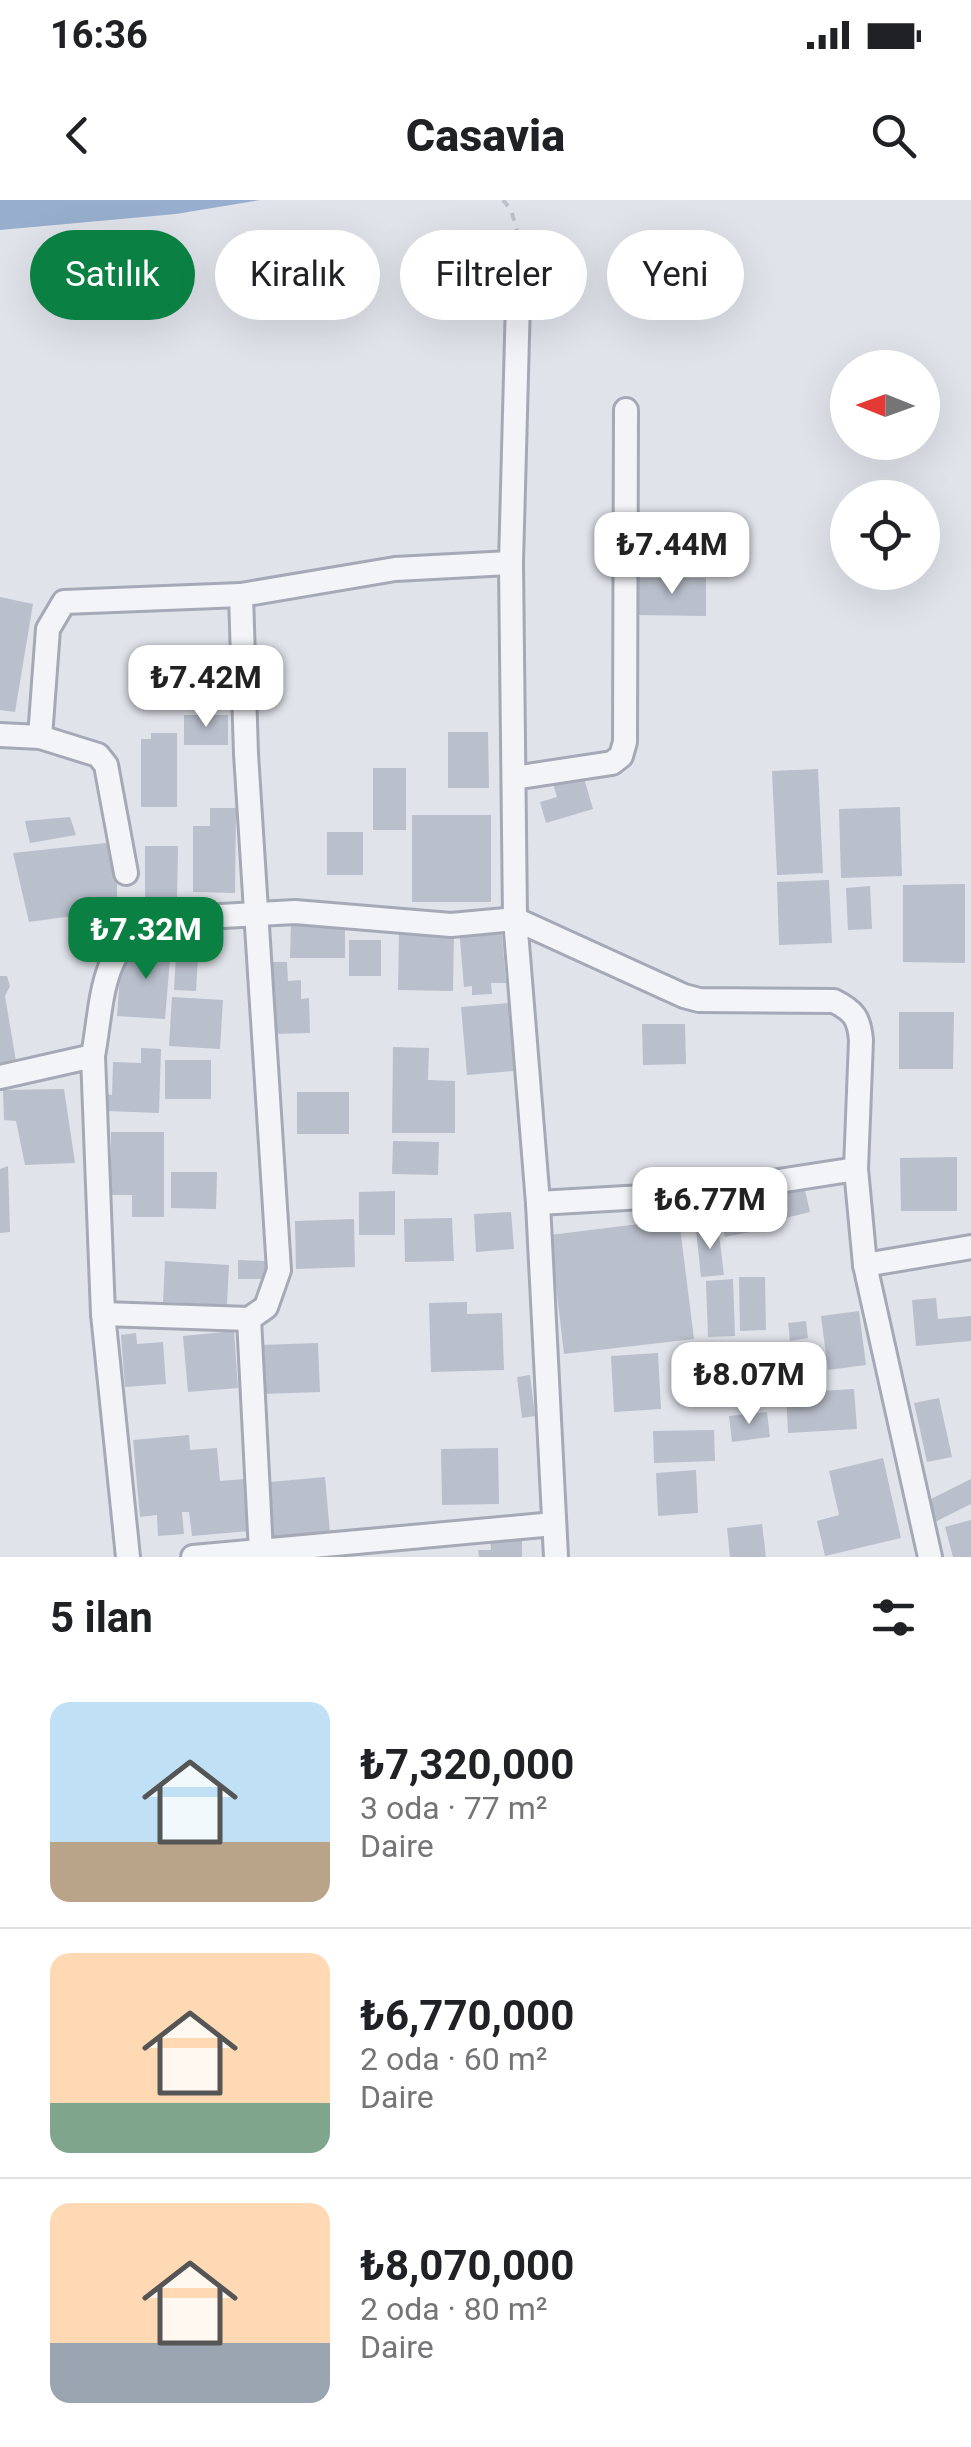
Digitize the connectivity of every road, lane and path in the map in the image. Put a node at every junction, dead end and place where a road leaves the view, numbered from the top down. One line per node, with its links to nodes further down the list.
1 (503, 200): 2 (path)
2 (519, 230)
3 (518, 320): 5 (street)
4 (626, 410): 9 (street)
5 (512, 563): 6 (street); 9 (street)
6 (241, 595): 8 (street); 11 (street)
7 (0, 735): 8 (street)
8 (40, 736): 10 (street)
9 (514, 778): 12 (street)
10 (126, 873)
11 (258, 916): 12 (street); 13 (street); 20 (street)
12 (515, 918): 15 (street); 16 (street)
13 (93, 1056): 14 (street); 19 (street)
14 (0, 1077)
15 (856, 1170): 16 (street); 18 (street)
16 (538, 1203): 21 (street)
17 (971, 1247): 18 (street)
18 (864, 1265): 26 (street)
19 (103, 1314): 20 (street); 23 (street)
20 (249, 1318): 22 (street)
21 (554, 1524): 22 (street); 25 (street)
22 (261, 1552): 24 (street)
23 (128, 1557)
24 (192, 1557)
25 (556, 1557)
26 (930, 1557)

